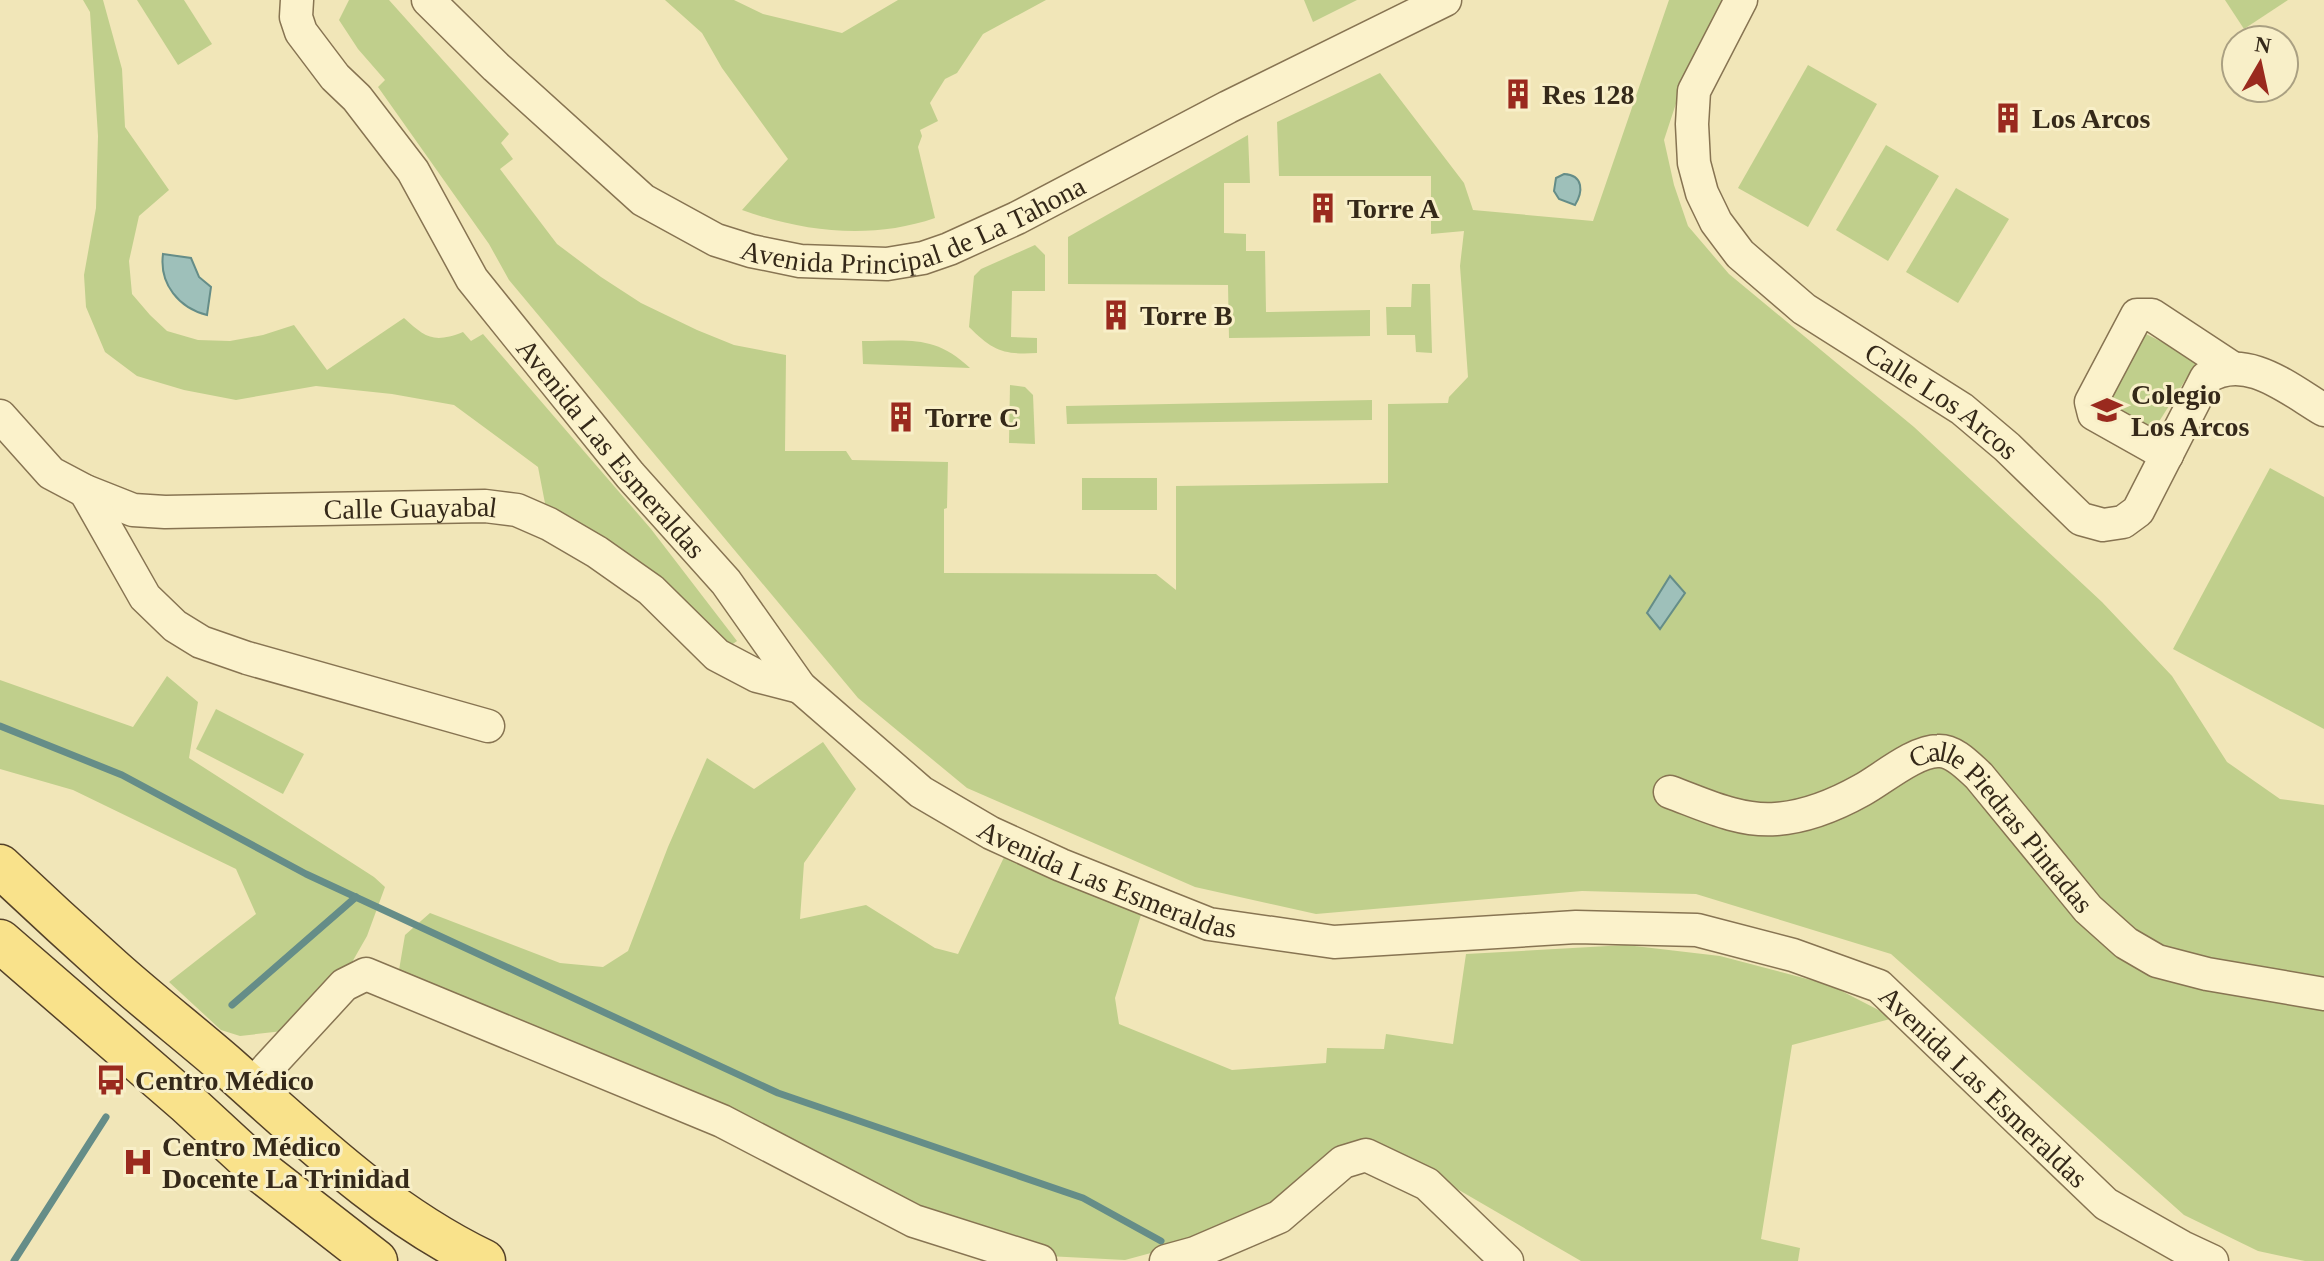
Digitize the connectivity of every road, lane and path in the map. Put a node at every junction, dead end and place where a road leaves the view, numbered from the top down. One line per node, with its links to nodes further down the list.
1 (297, 0): 10 (street, Avenida Las Esmeraldas)
2 (428, 0): 3 (street, Avenida Principal de La Tahona)
3 (1445, 0)
4 (1741, 0): 8 (street, Calle Los Arcos)
5 (2231, 367): 6 (street); 8 (street, Calle Los Arcos); 8 (street)
6 (2324, 410)
7 (0, 416): 9 (street, Calle Guayabal)
8 (2167, 455)
9 (85, 491): 10 (street, Calle Guayabal); 11 (street)
10 (800, 687): 22 (street, Avenida Las Esmeraldas)
11 (488, 726)
12 (1670, 792): 15 (street, Calle Piedras Pintadas)
13 (0, 866): 16 (main road)
14 (0, 941): 17 (main road)
15 (2324, 994)
16 (252, 1090): 18 (main road); 19 (street)
17 (376, 1261)
18 (484, 1261)
19 (1040, 1261)
20 (1166, 1261): 21 (street)
21 (1507, 1261)
22 (2212, 1261)

